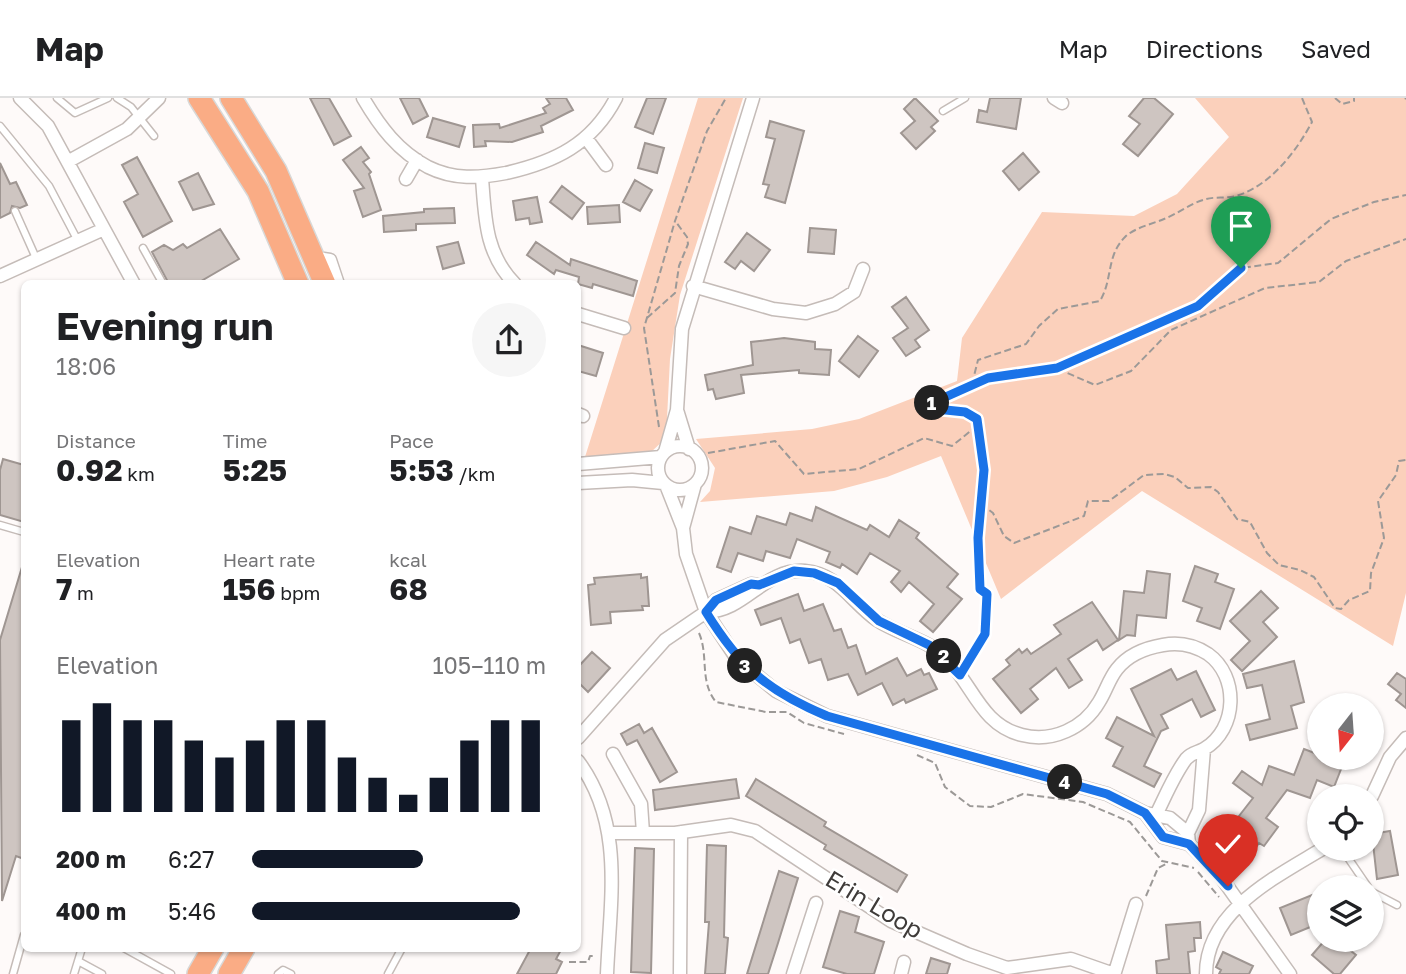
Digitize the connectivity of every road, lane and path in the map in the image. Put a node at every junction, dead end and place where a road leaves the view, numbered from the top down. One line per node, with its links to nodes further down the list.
1 (20, 98): 22 (street)
2 (57, 98): 3 (lane)
3 (108, 98)
4 (117, 98): 17 (lane)
5 (159, 98): 17 (street)
6 (199, 98): 39 (highway)
7 (231, 98): 34 (highway)
8 (363, 98): 21 (street)
9 (616, 98): 20 (street)
10 (726, 98): 28 (path)
11 (753, 98): 43 (street)
12 (965, 98): 16 (lane)
13 (1302, 98): 48 (path)
14 (1335, 98): 15 (path)
15 (1354, 98)
16 (943, 111)
17 (139, 119): 19 (lane); 22 (street)
18 (0, 126): 31 (lane)
19 (154, 136)
20 (586, 138): 23 (street); 24 (street)
21 (417, 160): 24 (street); 25 (street)
22 (69, 161): 29 (street)
23 (606, 165)
24 (482, 178): 42 (street)
25 (406, 179)
26 (1406, 195): 47 (path)
27 (15, 211): 33 (lane)
28 (676, 221): 45 (path); 45 (path)
29 (104, 229): 31 (street); 37 (street)
30 (1406, 239): 47 (path)
31 (78, 241): 33 (street)
32 (143, 248): 38 (lane)
33 (36, 258): 36 (street)
34 (317, 258): 40 (highway); 41 (street)
35 (863, 269): 43 (street)
36 (0, 276)
37 (132, 280)
38 (161, 280)
39 (296, 280)
40 (325, 280)
41 (337, 280)
42 (511, 280)
43 (693, 286): 49 (street)
44 (581, 315): 46 (street)
45 (647, 318): 51 (path)
46 (624, 328)
47 (1057, 368): 48 (path)
48 (972, 385): 50 (path)
49 (677, 410): 52 (street); 54 (street)
50 (978, 425): 53 (path); 60 (path)
51 (659, 430)
52 (689, 449): 54 (street); 59 (street)
53 (708, 453)
54 (663, 454): 56 (street); 58 (street)
55 (1406, 460): 60 (path)
56 (581, 464)
57 (581, 483): 58 (street)
58 (665, 484): 59 (street); 62 (street)
59 (695, 484): 62 (street)
60 (981, 504): 66 (path)
61 (0, 525): 63 (lane)
62 (683, 528): 64 (street)
63 (21, 531)
64 (706, 612): 66 (street); 67 (street); 75 (street)
65 (698, 632): 68 (path)
66 (960, 675): 70 (street)
67 (581, 735)
68 (849, 735)
69 (1406, 738): 74 (street)
70 (1204, 749): 75 (street); 79 (street)
71 (908, 752): 81 (path)
72 (613, 754): 78 (street)
73 (581, 766): 77 (street)
74 (1378, 784)
75 (1150, 814): 79 (street); 79 (street)
76 (681, 832): 78 (street, Erin Loop); 97 (street, Erin Loop); 108 (street)
77 (610, 833): 78 (street, Erin Loop); 107 (street)
78 (643, 833)
79 (1188, 839): 84 (street)
80 (1307, 859): 84 (street)
81 (1166, 863): 83 (path); 86 (path)
82 (1384, 898): 87 (lane)
83 (1223, 901)
84 (1240, 901): 110 (street); 111 (street)
85 (816, 903): 109 (street)
86 (1136, 904): 97 (street, Erin Loop)
87 (1397, 905)
88 (21, 946): 98 (lane)
89 (81, 952): 95 (lane)
90 (131, 952): 101 (lane)
91 (211, 952): 102 (highway)
92 (242, 952): 103 (highway)
93 (400, 952): 106 (lane)
94 (596, 956): 96 (path)
95 (78, 961): 99 (lane); 100 (lane)
96 (569, 962)
97 (1115, 973)
98 (13, 974)
99 (74, 974)
100 (102, 974)
101 (171, 974)
102 (198, 974)
103 (229, 974)
104 (278, 974): 105 (lane)
105 (291, 974)
106 (388, 974)
107 (607, 974)
108 (680, 974)
109 (793, 974)
110 (1206, 974)
111 (1290, 974)

